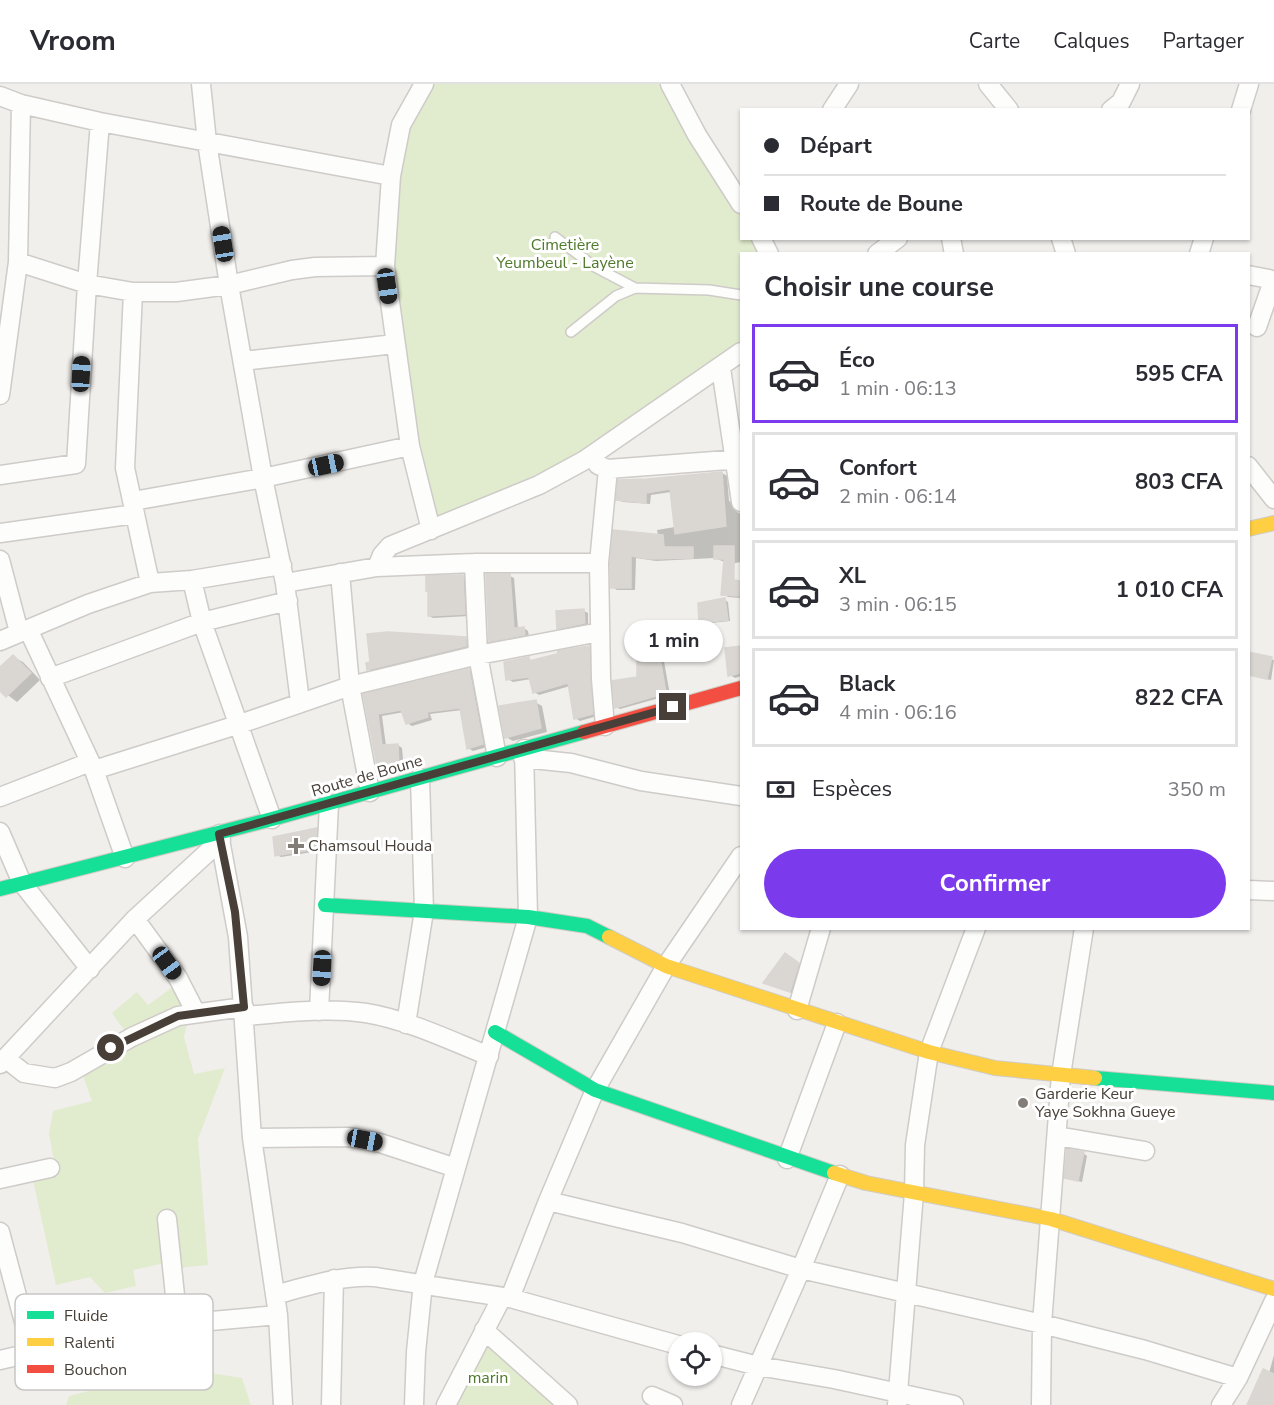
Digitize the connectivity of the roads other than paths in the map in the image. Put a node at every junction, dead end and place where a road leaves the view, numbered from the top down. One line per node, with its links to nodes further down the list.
1 (201, 84): 15 (street)
2 (424, 84): 16 (street)
3 (849, 84): 10 (street)
4 (988, 84): 11 (street)
5 (1130, 84): 12 (street)
6 (1249, 84): 13 (street)
7 (672, 85): 17 (street)
8 (0, 96): 9 (street)
9 (21, 104): 14 (street); 21 (street)
10 (833, 108)
11 (1007, 108)
12 (1114, 108)
13 (1242, 108)
14 (100, 122): 15 (street); 24 (street)
15 (207, 142): 16 (street); 25 (street)
16 (391, 176): 22 (street)
17 (740, 202)
18 (555, 237): 26 (lane)
19 (895, 240): 20 (street)
20 (879, 252)
21 (18, 262): 24 (street); 35 (street)
22 (385, 266): 25 (street); 31 (street)
23 (1250, 275): 29 (street)
24 (87, 284): 27 (street); 41 (street)
25 (229, 285): 27 (street); 33 (street)
26 (635, 288): 28 (lane); 30 (lane)
27 (133, 292): 45 (street)
28 (740, 295)
29 (1257, 327)
30 (571, 332)
31 (395, 344): 33 (street); 36 (street)
32 (740, 353): 34 (street)
33 (243, 361): 42 (street)
34 (721, 368): 37 (street); 38 (street)
35 (0, 395)
36 (410, 446): 42 (street); 48 (street)
37 (738, 459): 39 (street); 43 (street)
38 (585, 460): 39 (street); 48 (street)
39 (608, 469): 52 (street)
40 (1250, 469): 44 (street)
41 (0, 475)
42 (263, 478): 45 (street); 57 (street)
43 (740, 488)
44 (1274, 499)
45 (134, 508): 49 (street); 56 (street)
46 (1274, 523): 47 (street)
47 (1250, 529)
48 (431, 530): 53 (street)
49 (0, 533)
50 (0, 560): 59 (street)
51 (474, 563): 52 (street); 53 (street); 62 (street)
52 (599, 563): 60 (street)
53 (377, 567): 54 (street)
54 (340, 573): 57 (street); 64 (street)
55 (192, 580): 56 (street); 57 (street); 58 (street)
56 (150, 583): 59 (street)
57 (285, 583): 58 (street); 66 (street)
58 (202, 622): 63 (street); 67 (street)
59 (23, 630): 61 (street); 63 (street)
60 (600, 632): 62 (street); 68 (street)
61 (0, 641)
62 (478, 655): 64 (street); 70 (street)
63 (50, 678): 71 (street)
64 (350, 687): 66 (street); 73 (street)
65 (740, 688): 68 (street, Route de Boune)
66 (300, 702): 67 (street)
67 (240, 724): 71 (street); 77 (street)
68 (605, 726): 69 (street, Route de Boune)
69 (524, 753): 70 (street, Route de Boune); 75 (street); 88 (street)
70 (497, 756): 72 (street, Route de Boune)
71 (92, 766): 74 (street); 81 (street)
72 (420, 778): 73 (street, Route de Boune); 87 (street)
73 (370, 792): 76 (street, Route de Boune)
74 (0, 796)
75 (740, 796)
76 (328, 804): 77 (street, Route de Boune); 86 (street)
77 (273, 819): 79 (street, Route de Boune)
78 (0, 832): 82 (street)
79 (220, 837): 81 (street, Route de Boune); 89 (street); 96 (street)
80 (740, 857): 93 (street)
81 (125, 858): 82 (street, Route de Boune)
82 (22, 883): 83 (street, Route de Boune); 94 (street)
83 (0, 889)
84 (1250, 890): 85 (street)
85 (1274, 891)
86 (325, 905): 87 (street); 97 (street)
87 (424, 910): 88 (street); 100 (street)
88 (528, 917): 93 (street); 101 (street)
89 (135, 919): 94 (street); 98 (street)
90 (820, 930): 95 (street)
91 (975, 930): 102 (street)
92 (1084, 930): 105 (street)
93 (666, 966): 95 (street); 106 (street)
94 (90, 969): 104 (street)
95 (797, 1010): 99 (street)
96 (245, 1011): 97 (street); 98 (street); 109 (street)
97 (319, 1011): 100 (street)
98 (196, 1013): 104 (street)
99 (837, 1023): 102 (street); 111 (street)
100 (405, 1024): 103 (street)
101 (495, 1032): 103 (street); 106 (street)
102 (929, 1052): 105 (street); 116 (street)
103 (489, 1056): 113 (street)
104 (2, 1061)
105 (1061, 1075): 107 (street); 108 (street)
106 (595, 1090): 111 (street); 117 (street)
107 (1274, 1093)
108 (1057, 1136): 110 (street); 119 (street)
109 (252, 1138): 113 (street); 128 (street)
110 (1145, 1151)
111 (787, 1159): 114 (street)
112 (50, 1168): 115 (street)
113 (456, 1168): 123 (street)
114 (840, 1175): 116 (street); 121 (street)
115 (0, 1179)
116 (914, 1193): 119 (street); 125 (street)
117 (548, 1201): 121 (street); 129 (street)
118 (167, 1219): 127 (street)
119 (1051, 1219): 124 (street); 133 (street)
120 (0, 1232): 126 (street)
121 (801, 1269): 125 (street); 139 (street)
122 (334, 1279): 123 (street); 128 (street); 144 (street)
123 (423, 1283): 129 (street); 145 (street)
124 (1274, 1289)
125 (905, 1292): 133 (street); 142 (street)
126 (17, 1294)
127 (175, 1294)
128 (275, 1295): 131 (street)
129 (506, 1297): 134 (street); 135 (street)
130 (1274, 1301): 140 (street)
131 (278, 1315): 132 (street); 143 (street)
132 (213, 1321)
133 (1042, 1324): 140 (street); 151 (street)
134 (484, 1330): 146 (street); 147 (street)
135 (668, 1342)
136 (15, 1356): 138 (street)
137 (722, 1357): 139 (street)
138 (0, 1360)
139 (758, 1366): 142 (street); 149 (street)
140 (1238, 1378): 152 (street)
141 (652, 1396): 148 (street)
142 (897, 1399): 150 (street)
143 (283, 1405)
144 (331, 1405)
145 (414, 1405)
146 (446, 1405)
147 (568, 1405)
148 (673, 1405)
149 (741, 1405)
150 (954, 1405)
151 (1041, 1405)
152 (1221, 1405)

